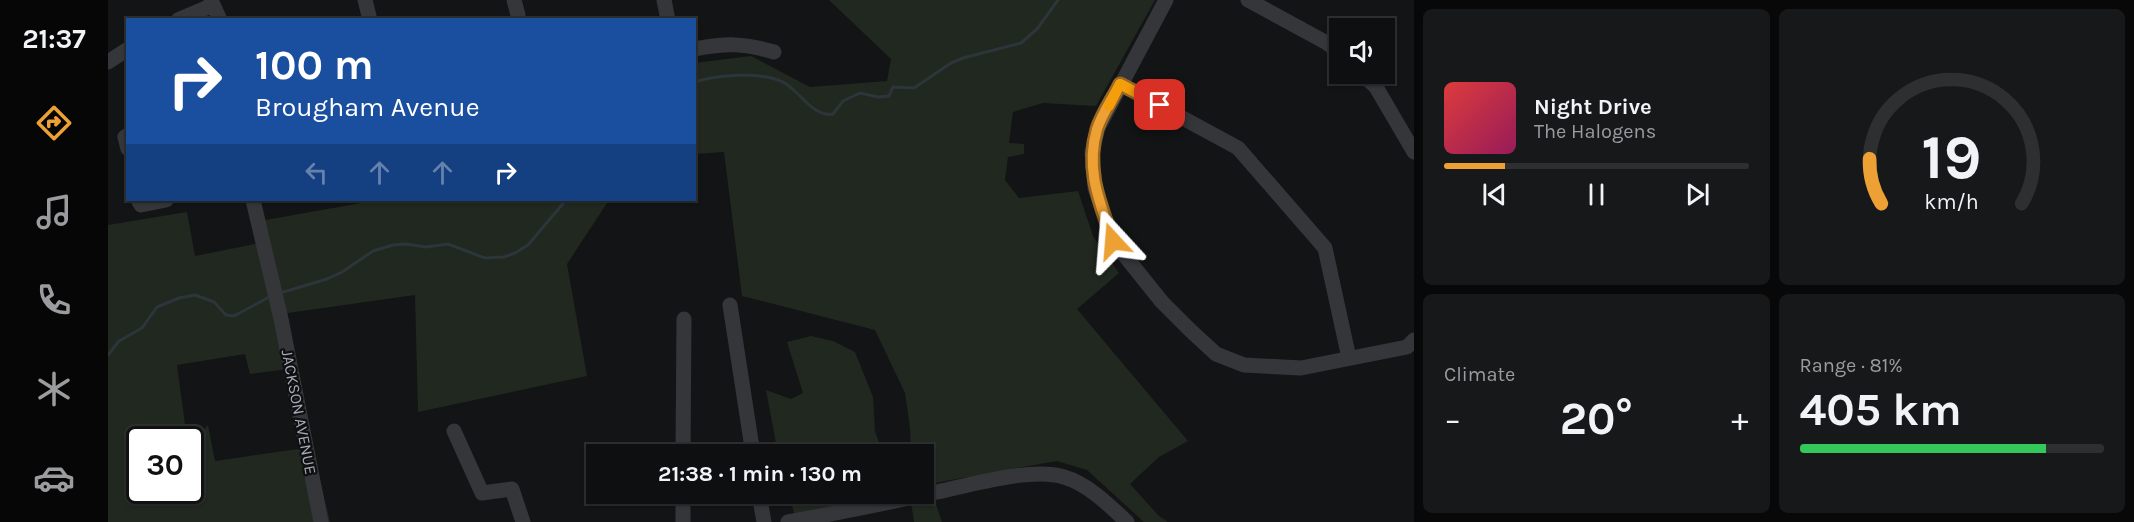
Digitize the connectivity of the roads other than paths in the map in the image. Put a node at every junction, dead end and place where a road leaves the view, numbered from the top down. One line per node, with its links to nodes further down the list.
1 (365, 0): 10 (street)
2 (514, 0): 7 (street)
3 (664, 0): 11 (street)
4 (1166, 0): 17 (street)
5 (1248, 0): 12 (street)
6 (212, 2): 8 (street); 9 (street)
7 (518, 15)
8 (182, 18)
9 (219, 18)
10 (370, 18)
11 (668, 18)
12 (1329, 45)
13 (696, 49): 15 (street)
14 (126, 50): 16 (street)
15 (774, 52)
16 (108, 62)
17 (1120, 84): 26 (street); 26 (street)
18 (1373, 84): 19 (street)
19 (1414, 152)
20 (139, 201): 21 (street)
21 (161, 201)
22 (252, 201): 32 (street, JACKSON AVENUE)
23 (730, 305): 29 (street)
24 (684, 319): 28 (street)
25 (1414, 340): 26 (street)
26 (1349, 358)
27 (454, 431): 33 (street)
28 (683, 444)
29 (751, 444)
30 (683, 504): 34 (street)
31 (761, 504): 35 (street)
32 (321, 522)
33 (523, 522)
34 (683, 522)
35 (764, 522)
36 (788, 522): 37 (street)
37 (1127, 522)

